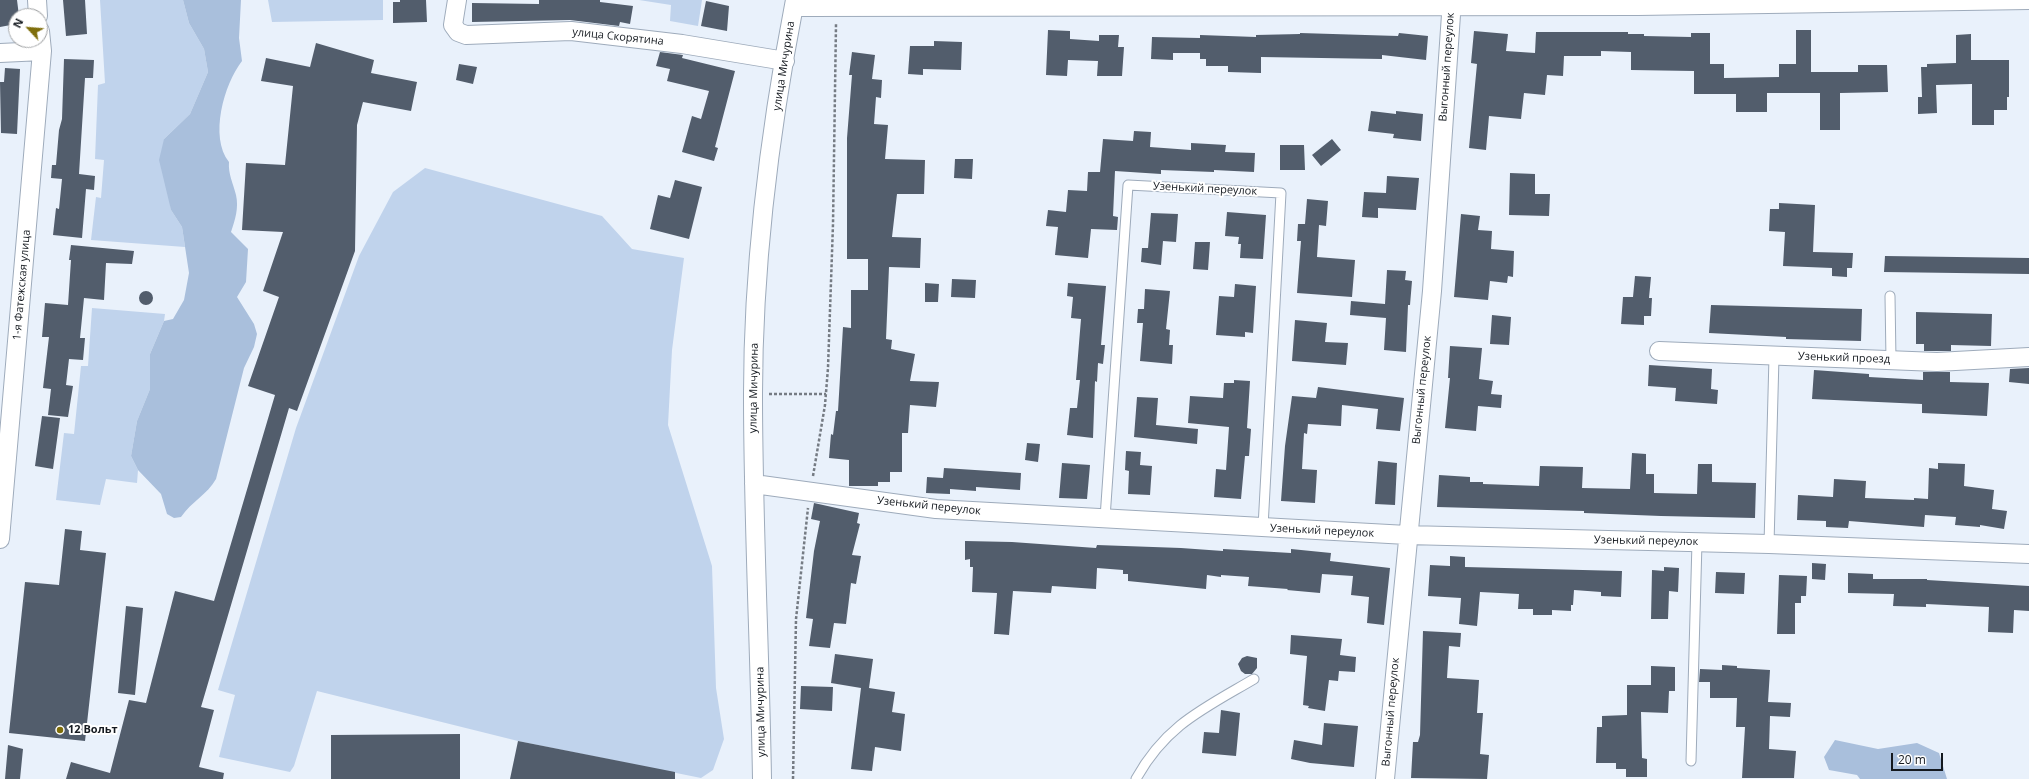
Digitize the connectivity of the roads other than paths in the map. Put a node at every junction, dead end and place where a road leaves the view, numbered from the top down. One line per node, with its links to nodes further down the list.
1 (457, 0): 11 (street, улица Скорятина)
2 (2029, 0): 4 (street)
3 (1924, 1): 4 (street); 6 (street)
4 (1960, 1)
5 (1452, 2): 6 (street); 7 (street); 21 (street, Выгонный переулок)
6 (1710, 2)
7 (795, 3): 11 (street, улица Мичурина)
8 (42, 48): 9 (street, 1-я Фатежская улица)
9 (42, 51): 10 (street); 18 (street, 1-я Фатежская улица)
10 (0, 53)
11 (785, 61): 17 (street, улица Мичурина)
12 (1890, 296): 16 (lane)
13 (1659, 351): 14 (street, Узенький проезд)
14 (1774, 356): 16 (street, Узенький проезд); 24 (lane)
15 (2029, 357): 16 (street, Узенький проезд)
16 (1891, 360)
17 (754, 484): 19 (street, Узенький переулок); 28 (street, улица Мичурина)
18 (2, 505): 22 (street, 1-я Фатежская улица)
19 (1105, 518): 20 (street, Узенький переулок); 20 (lane, Узенький переулок)
20 (1262, 527): 21 (street, Узенький переулок)
21 (1407, 535): 23 (street, Узенький переулок); 30 (street, Выгонный переулок)
22 (0, 539)
23 (1696, 542): 24 (street, Узенький переулок); 27 (lane)
24 (1769, 544): 25 (street, Узенький переулок)
25 (2029, 554)
26 (1254, 679): 29 (lane)
27 (1691, 761)
28 (762, 779)
29 (1136, 779)
30 (1385, 779)

